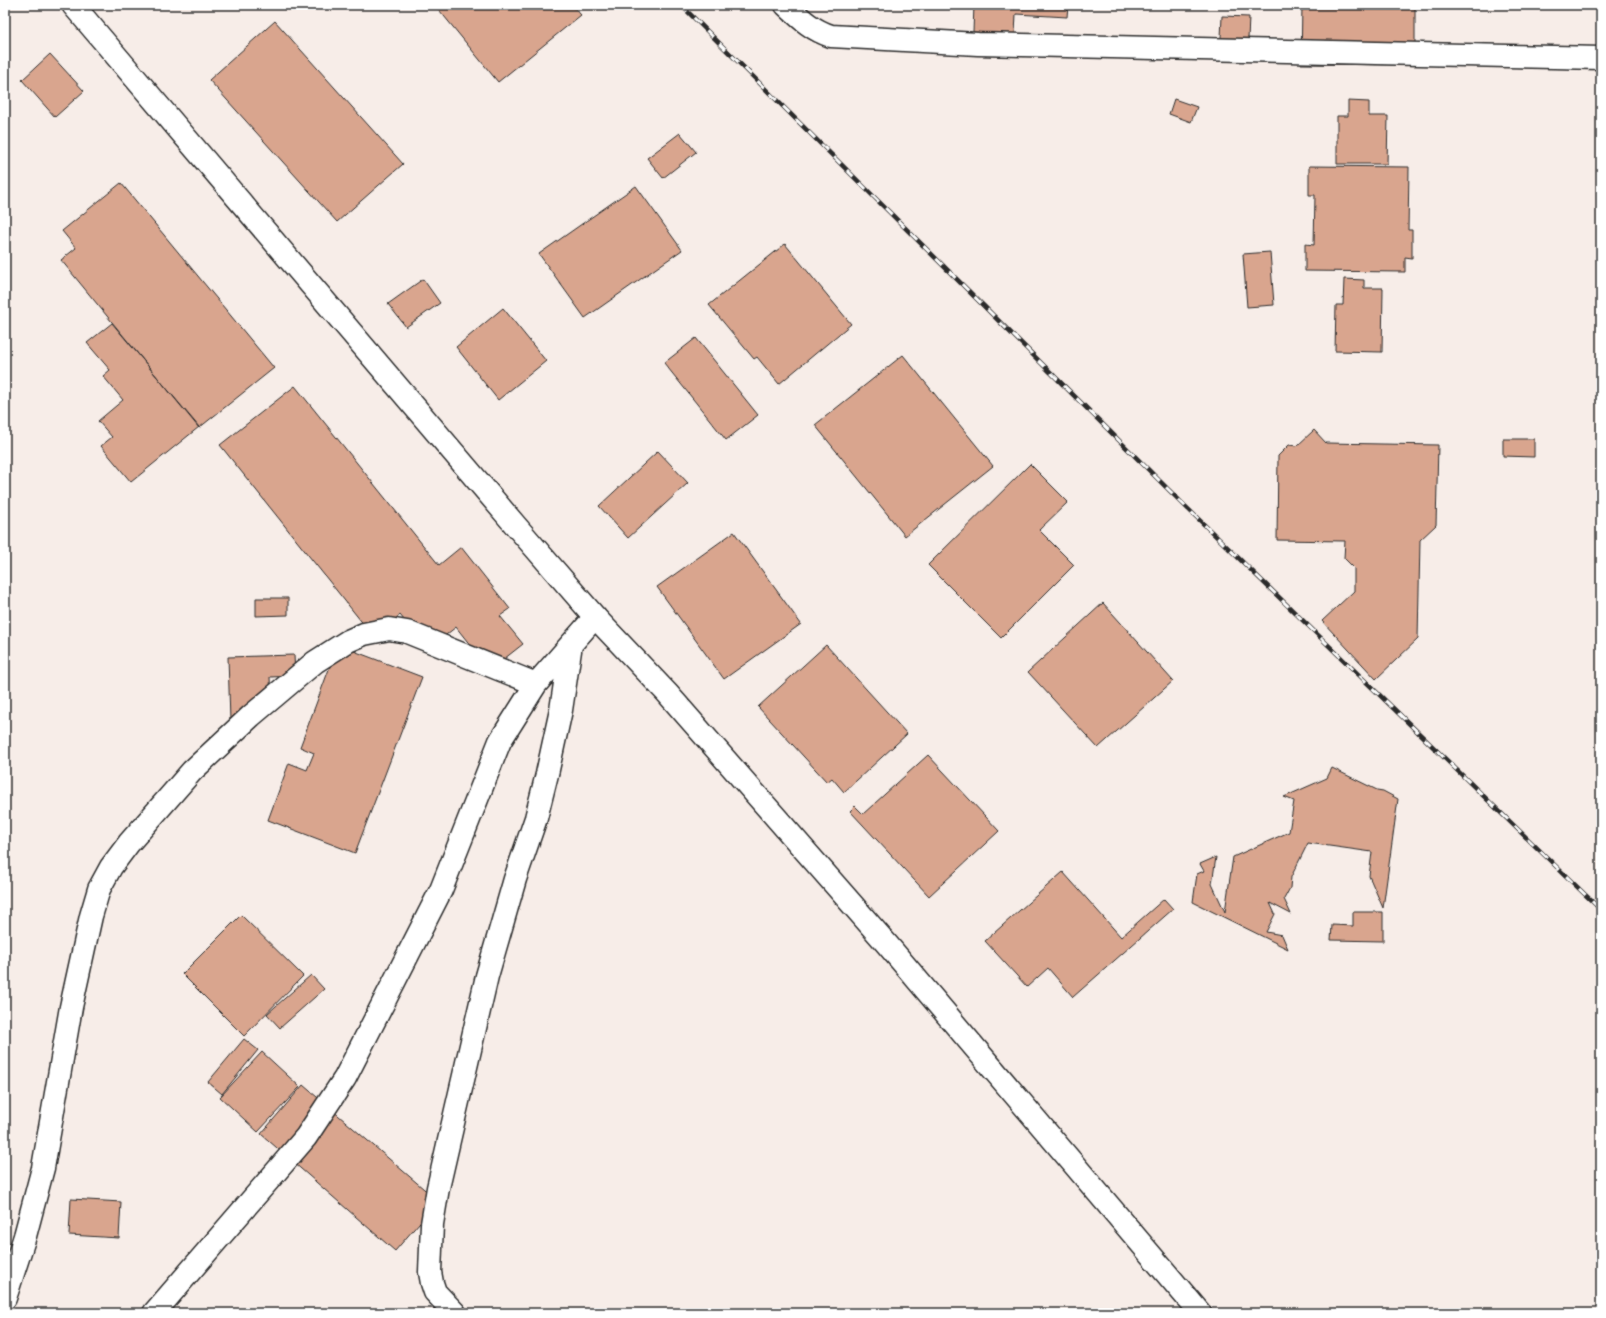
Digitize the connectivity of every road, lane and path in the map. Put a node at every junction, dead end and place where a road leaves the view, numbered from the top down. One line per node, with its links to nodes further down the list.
1 (73, 5): 4 (street)
2 (786, 5): 3 (street)
3 (1601, 58)
4 (595, 617): 5 (street); 10 (street)
5 (571, 644): 6 (street); 9 (street)
6 (536, 684): 7 (street); 8 (street)
7 (5, 1298)
8 (154, 1313)
9 (455, 1313)
10 (1200, 1313)

